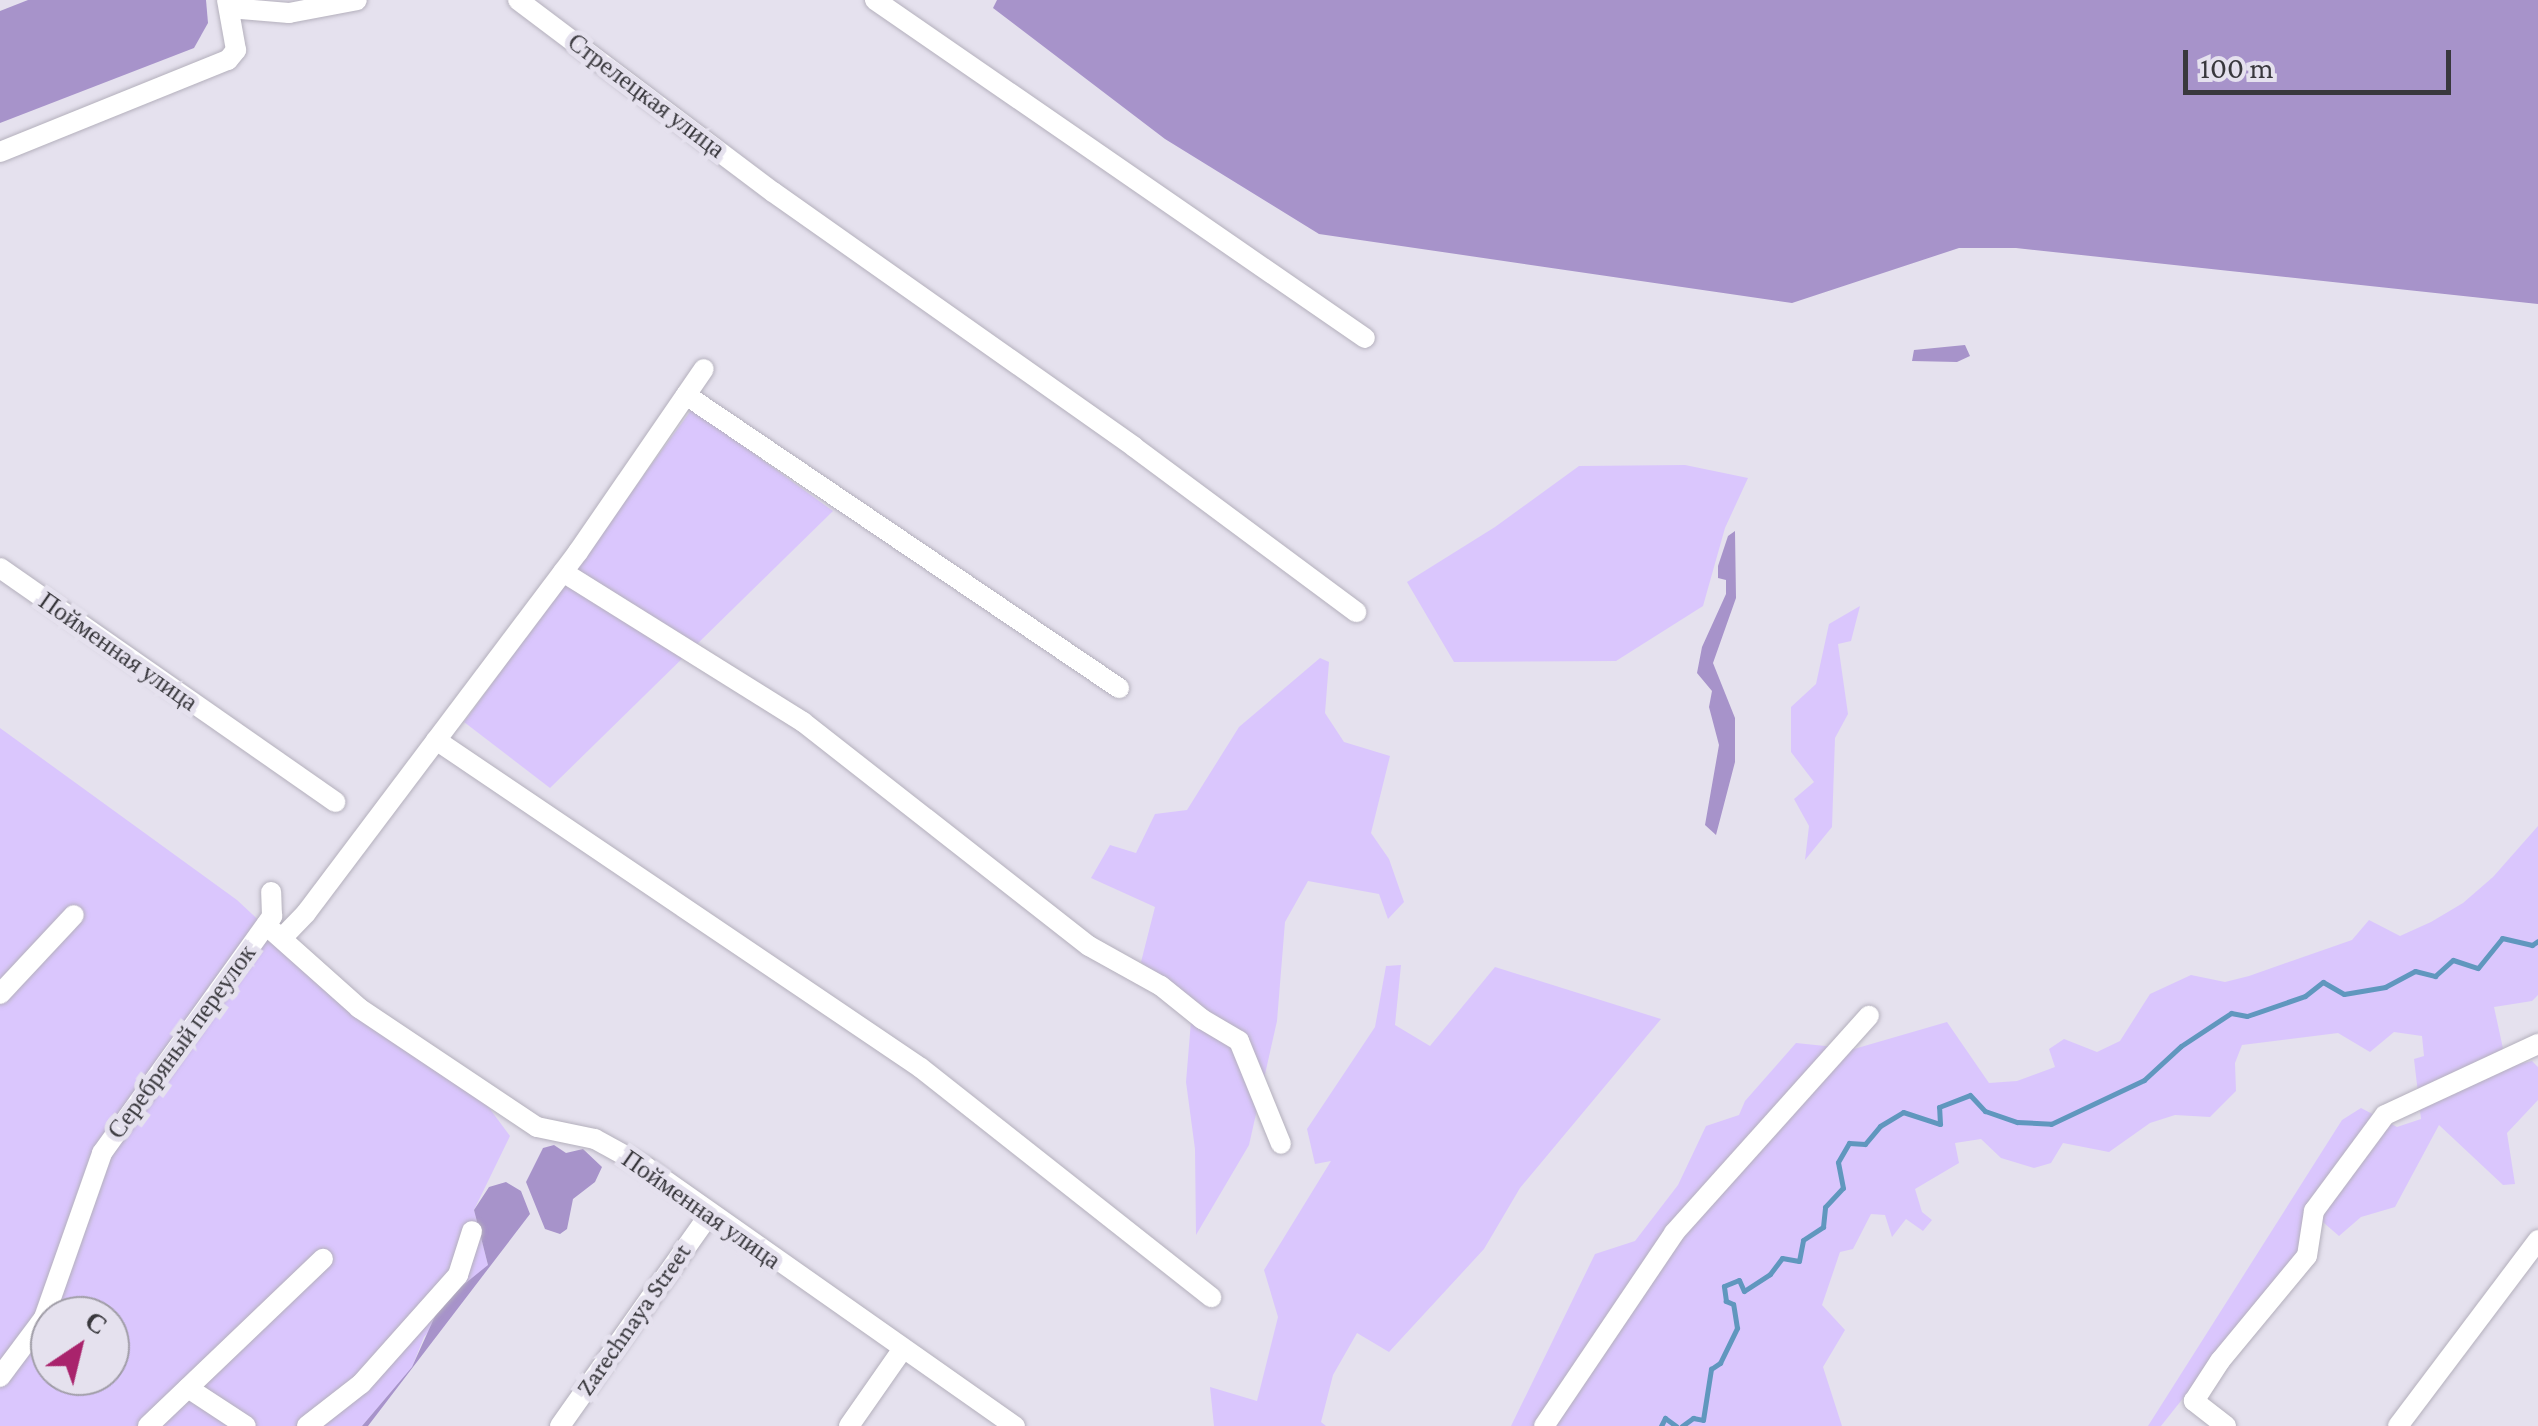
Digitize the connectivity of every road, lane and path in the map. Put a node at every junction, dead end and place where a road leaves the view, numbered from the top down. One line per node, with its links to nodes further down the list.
1 (357, 0): 4 (street)
2 (518, 0): 11 (street, Стрелецкая улица)
3 (875, 0): 6 (street)
4 (228, 4): 5 (street)
5 (0, 152)
6 (1365, 338)
7 (704, 369): 8 (street, Серебряный переулок)
8 (686, 395): 10 (street, Серебряный переулок); 12 (street)
9 (0, 568): 14 (street, Пойменная улица)
10 (563, 572): 13 (street, Серебряный переулок); 21 (street)
11 (1356, 612)
12 (1119, 688)
13 (436, 740): 17 (street, Серебряный переулок); 26 (street)
14 (336, 802)
15 (272, 892): 17 (street)
16 (74, 915): 18 (street)
17 (274, 931): 22 (street, Пойменная улица); 28 (street, Серебряный переулок)
18 (0, 994)
19 (1869, 1016): 36 (street)
20 (2538, 1044): 37 (street)
21 (1281, 1144)
22 (709, 1215): 27 (street, Пойменная улица); 33 (street, Zarechnaya Street)
23 (472, 1231): 32 (street)
24 (2538, 1240): 38 (street)
25 (323, 1258): 29 (street)
26 (1211, 1297)
27 (902, 1350): 34 (street); 35 (street, Пойменная улица)
28 (0, 1376)
29 (188, 1388): 30 (street); 31 (street)
30 (148, 1426)
31 (246, 1426)
32 (307, 1426)
33 (560, 1426)
34 (849, 1426)
35 (1014, 1426)
36 (1544, 1426)
37 (2226, 1426)
38 (2398, 1426)

